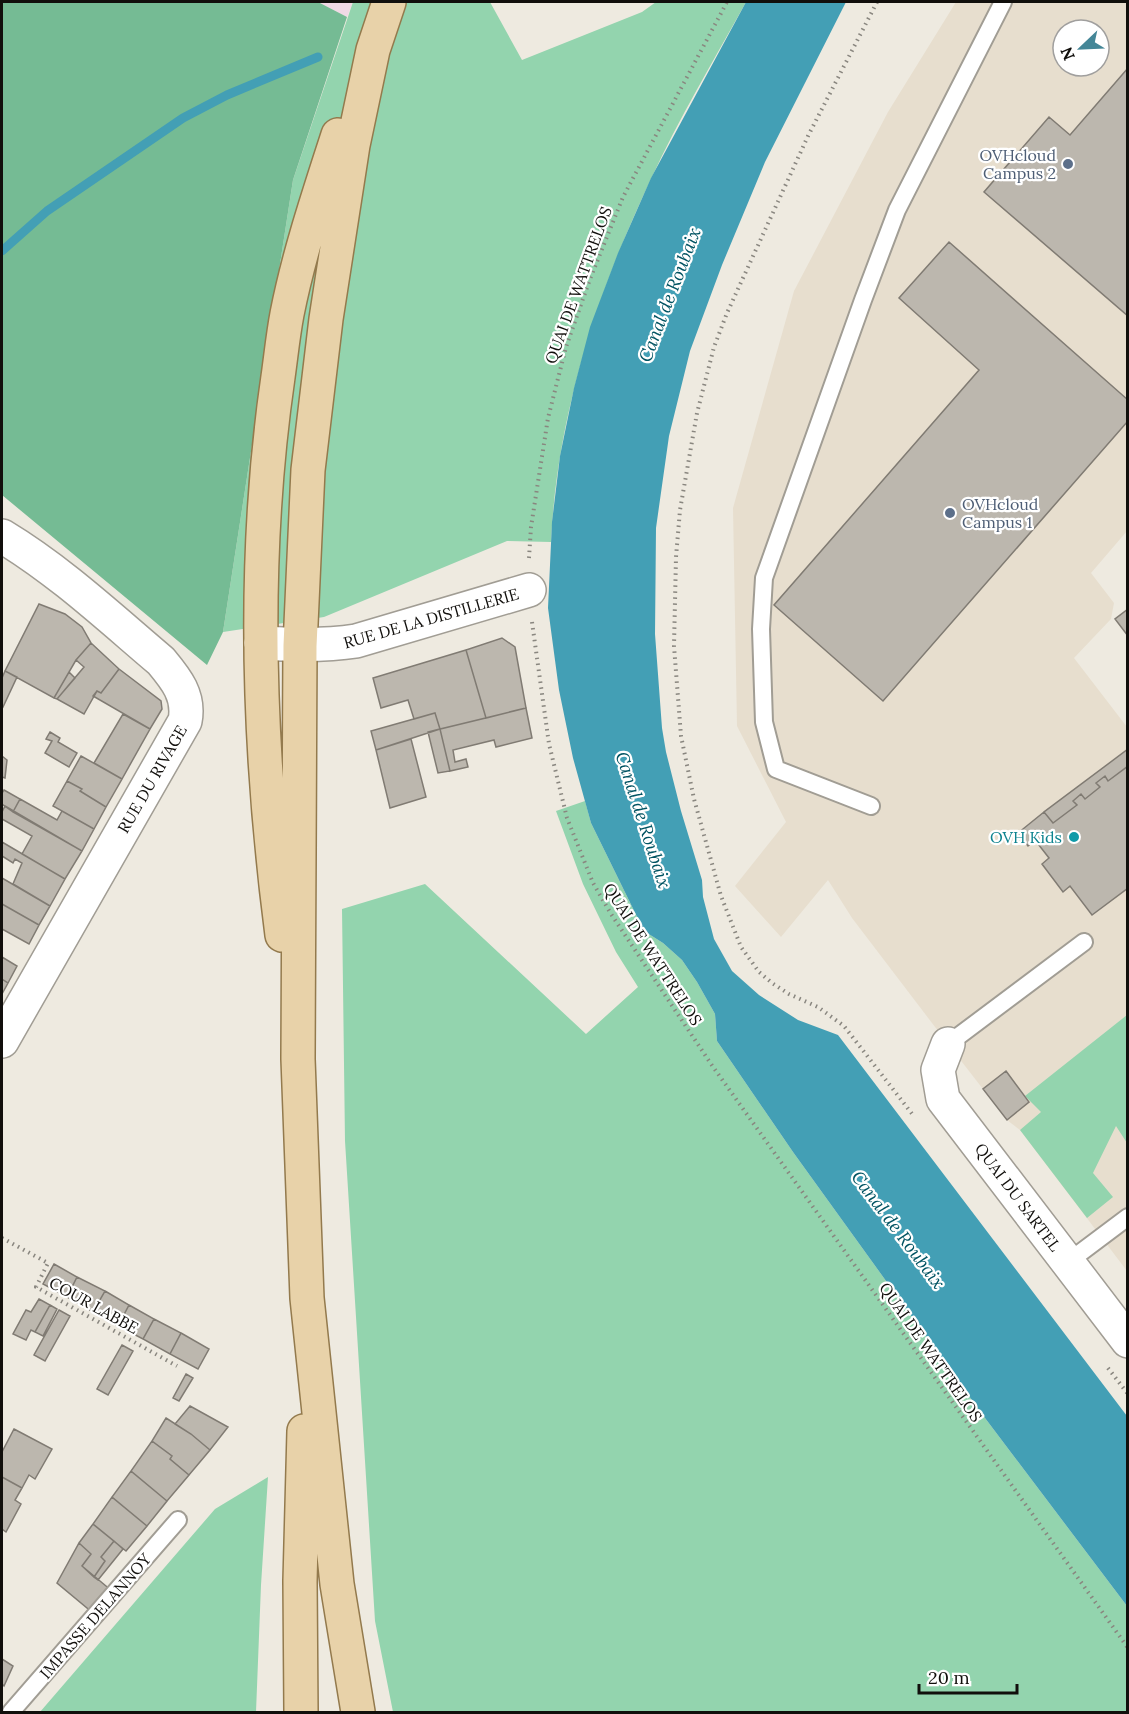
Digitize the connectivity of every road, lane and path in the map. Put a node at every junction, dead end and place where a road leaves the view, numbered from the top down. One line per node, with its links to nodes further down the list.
1 (388, 2): 5 (main road)
2 (727, 2): 7 (path, QUAI DE WATTRELOS)
3 (877, 2): 15 (path)
4 (1003, 2): 10 (lane)
5 (373, 50): 8 (main road); 9 (main road)
6 (2, 536): 12 (street, RUE DU RIVAGE)
7 (529, 590): 9 (street, RUE DE LA DISTILLERIE); 25 (path, QUAI DE WATTRELOS)
8 (261, 643): 9 (street, RUE DE LA DISTILLERIE); 14 (main road)
9 (300, 645): 14 (main road)
10 (871, 806)
11 (1083, 942): 13 (lane)
12 (2, 1041)
13 (948, 1044): 18 (street, QUAI DU SARTEL)
14 (298, 1059): 19 (main road)
15 (917, 1120)
16 (1128, 1217): 18 (lane)
17 (2, 1238): 21 (path, COUR LABBE)
18 (1068, 1262): 20 (street, QUAI DU SARTEL)
19 (307, 1298): 27 (main road); 28 (main road)
20 (1128, 1341)
21 (177, 1366)
22 (1106, 1366): 23 (path)
23 (1128, 1394)
24 (178, 1520): 26 (lane, IMPASSE DELANNOY)
25 (1128, 1648)
26 (11, 1713)
27 (301, 1713)
28 (358, 1713)

